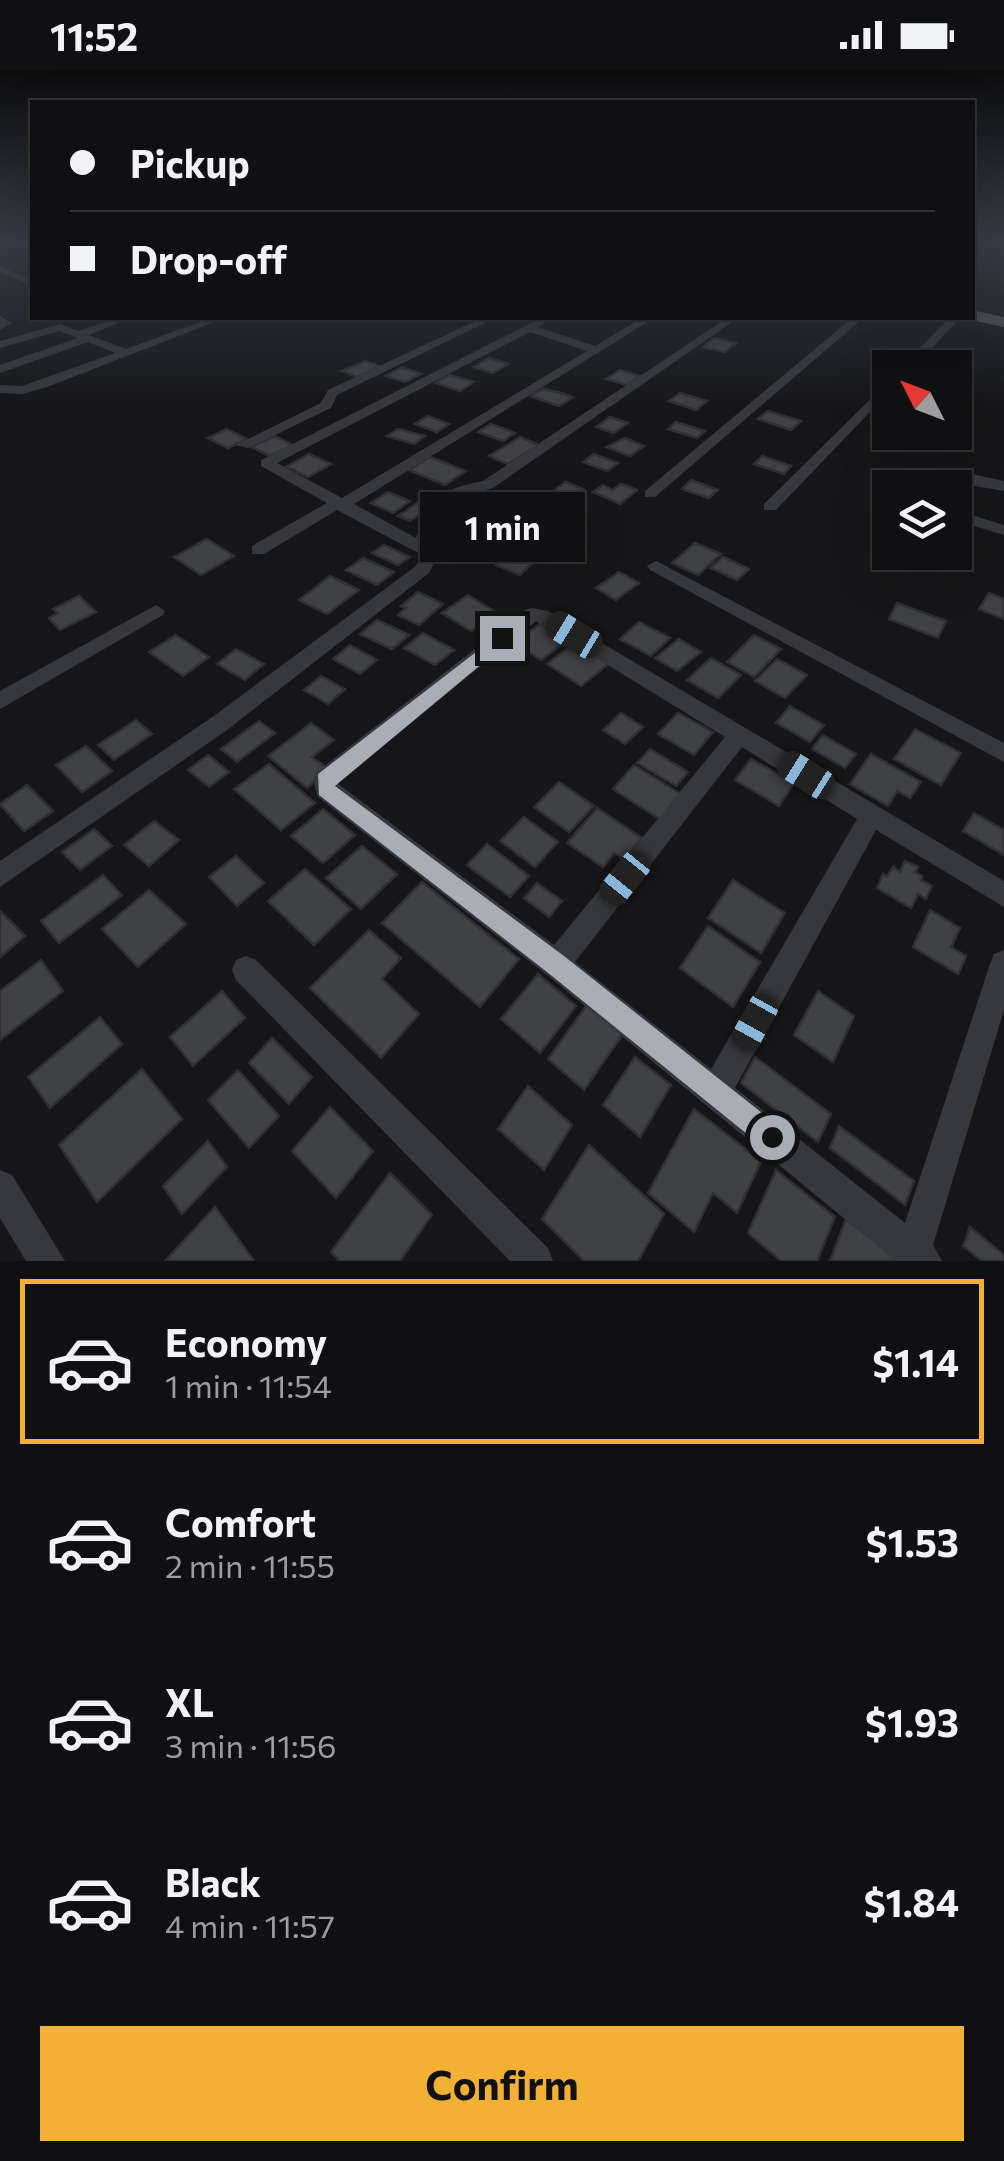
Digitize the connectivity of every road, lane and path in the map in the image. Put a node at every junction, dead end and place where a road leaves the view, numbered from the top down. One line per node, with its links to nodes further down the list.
1 (975, 316): 11 (main road)
2 (0, 319): 12 (street)
3 (120, 320): 14 (street)
4 (215, 320): 18 (street)
5 (486, 320): 22 (street)
6 (544, 320): 13 (street)
7 (647, 320): 16 (street)
8 (731, 320): 30 (street)
9 (856, 320): 25 (street)
10 (952, 320): 17 (street)
11 (1004, 322)
12 (0, 327)
13 (529, 328): 16 (street); 26 (street)
14 (84, 336): 15 (street); 18 (street); 19 (street)
15 (0, 345)
16 (597, 350): 26 (street)
17 (923, 350)
18 (125, 353): 20 (street)
19 (0, 369)
20 (0, 389)
21 (872, 402): 27 (street)
22 (243, 445)
23 (972, 478): 24 (street)
24 (1004, 486)
25 (650, 494)
26 (338, 505): 30 (street); 31 (street)
27 (770, 507)
28 (972, 520): 29 (street)
29 (1004, 530)
30 (421, 547): 38 (street)
31 (258, 550)
32 (656, 566): 36 (street)
33 (156, 611): 34 (street)
34 (0, 702)
35 (740, 734): 37 (street); 40 (street); 40 (street)
36 (1004, 753)
37 (872, 815): 39 (street); 43 (street)
38 (0, 875)
39 (1004, 895)
40 (556, 964): 43 (street)
41 (1004, 964): 45 (street)
42 (246, 970): 47 (street)
43 (716, 1091): 45 (street)
44 (0, 1187): 46 (street)
45 (918, 1256)
46 (47, 1261)
47 (535, 1261)

